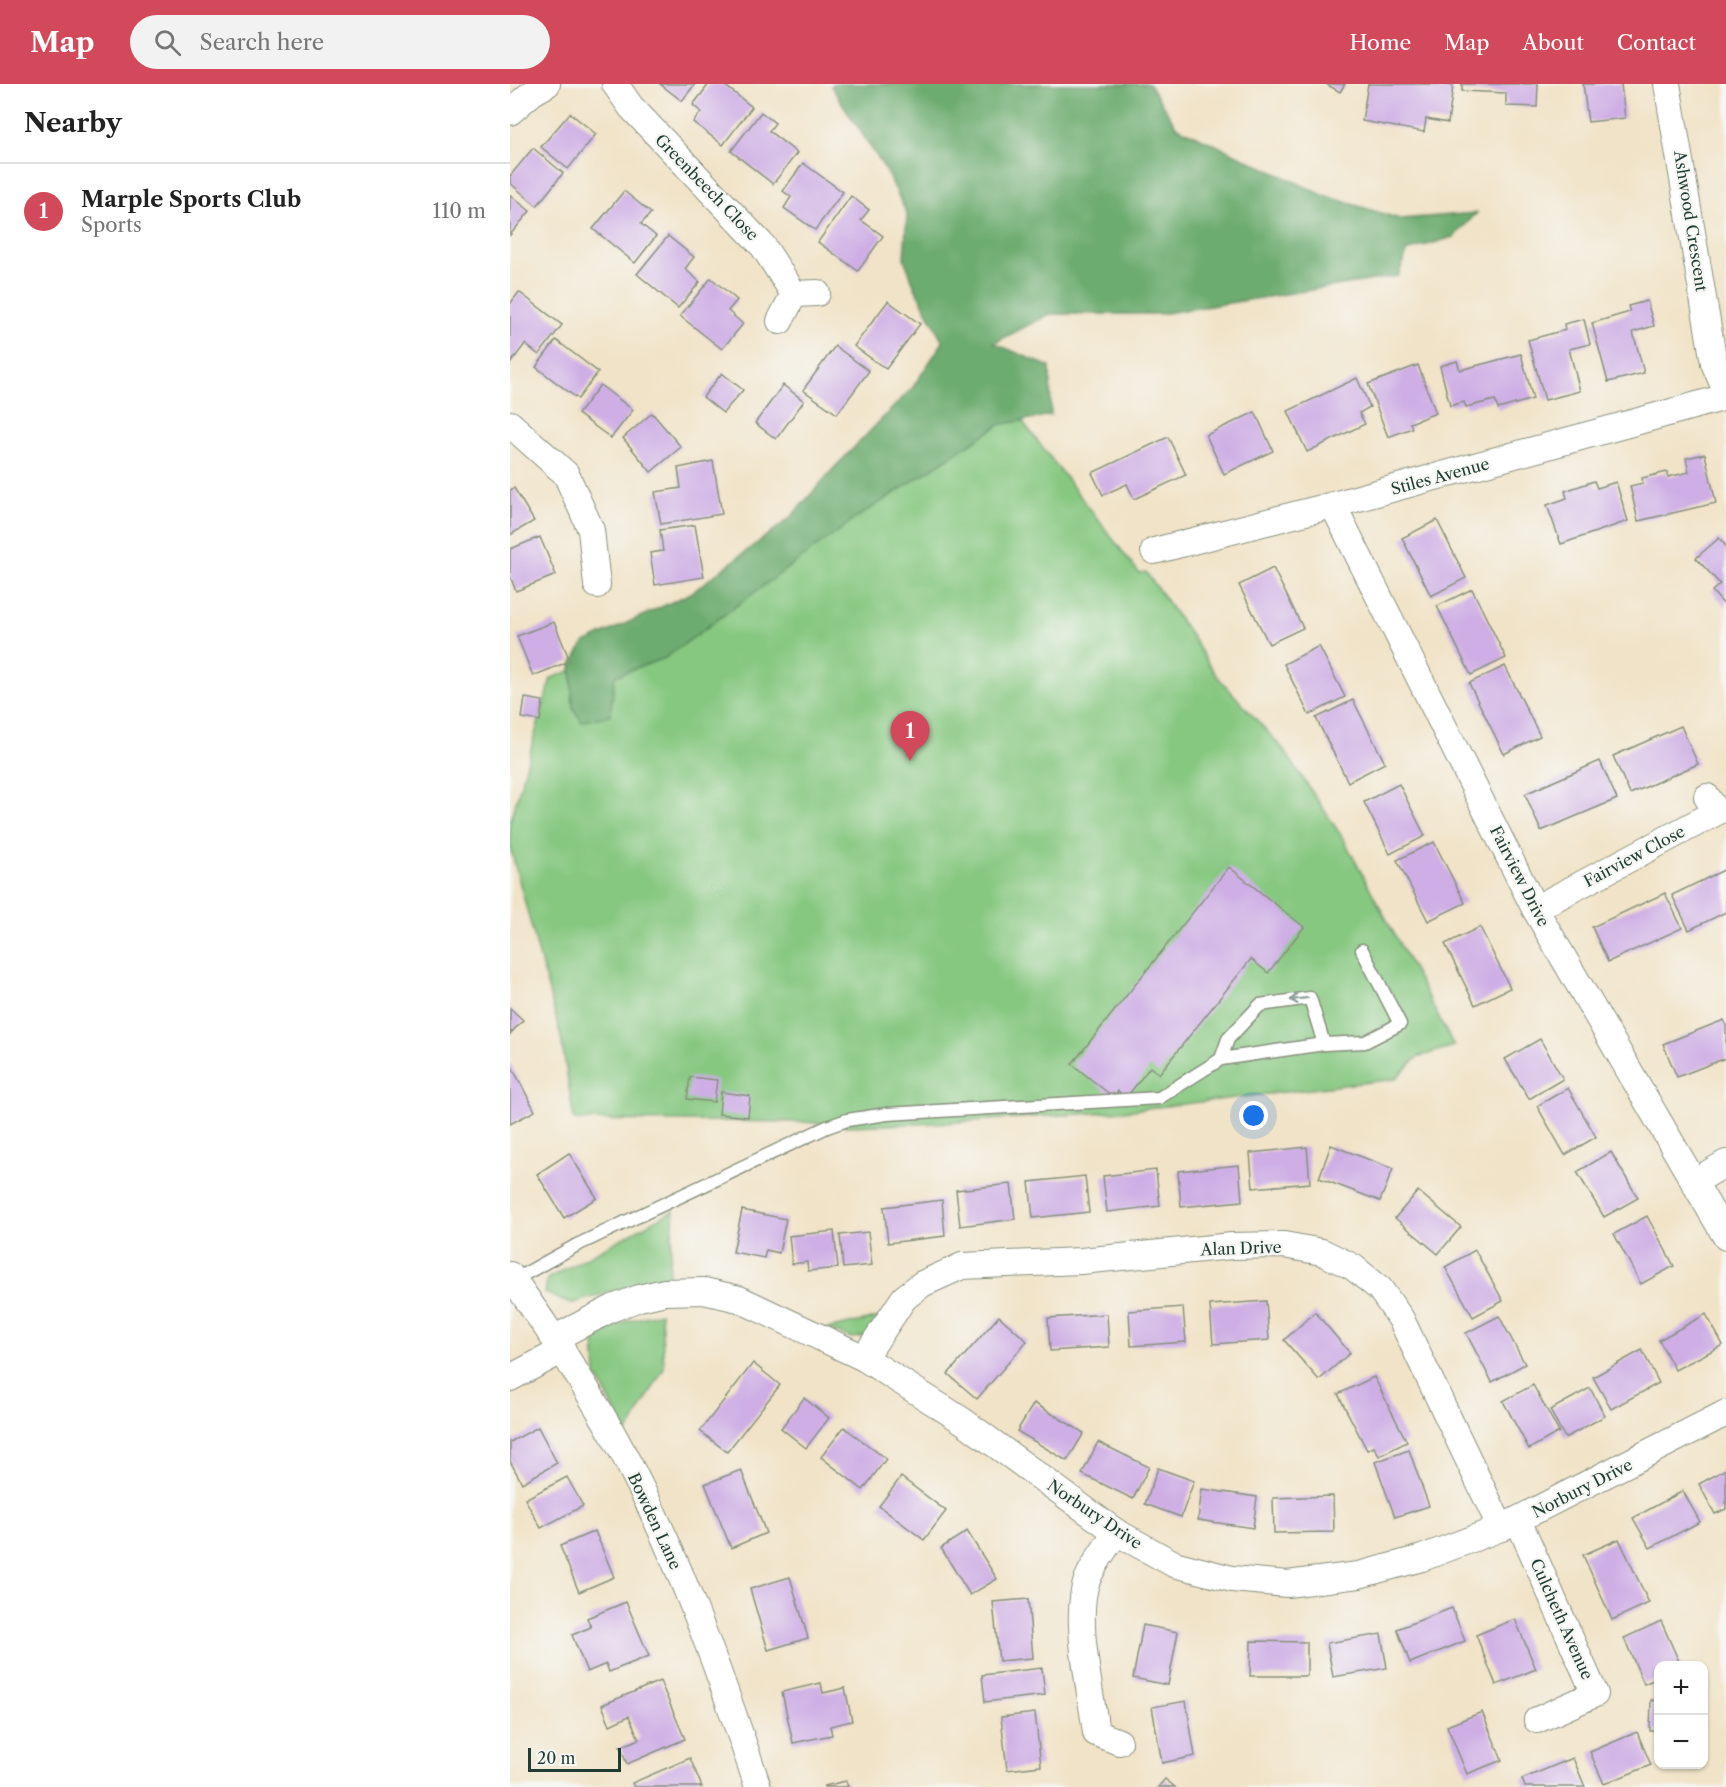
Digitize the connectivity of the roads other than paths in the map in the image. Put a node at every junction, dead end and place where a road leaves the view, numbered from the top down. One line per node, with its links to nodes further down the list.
1 (547, 84): 4 (street)
2 (615, 84): 5 (street, Greenbeech Close)
3 (1667, 84): 6 (street, Ashwood Crescent)
4 (510, 112)
5 (780, 321)
6 (1726, 391)
7 (1726, 397): 9 (street, Stiles Avenue)
8 (510, 424): 11 (street)
9 (1333, 505): 10 (street, Stiles Avenue); 13 (street, Fairview Drive)
10 (1154, 551)
11 (597, 585)
12 (1707, 797): 13 (street, Fairview Close)
13 (1535, 909): 18 (street, Fairview Drive)
14 (1362, 950): 15 (lane)
15 (1324, 1044): 16 (lane); 16 (lane, one-way to 16)
16 (1221, 1059): 20 (lane)
17 (1726, 1163): 18 (street)
18 (1694, 1182): 19 (street, Fairview Drive)
19 (1726, 1237)
20 (512, 1277): 21 (street, Bowden Lane)
21 (559, 1344): 22 (street, Norbury Drive); 23 (street, Norbury Drive); 29 (street, Bowden Lane)
22 (864, 1358): 25 (street, Alan Drive); 26 (street, Norbury Drive)
23 (510, 1378)
24 (1726, 1413): 25 (street, Norbury Drive)
25 (1509, 1524): 26 (street, Norbury Drive); 27 (street, Culcheth Avenue)
26 (1116, 1532): 28 (street)
27 (1537, 1720)
28 (1119, 1742)
29 (758, 1787)

